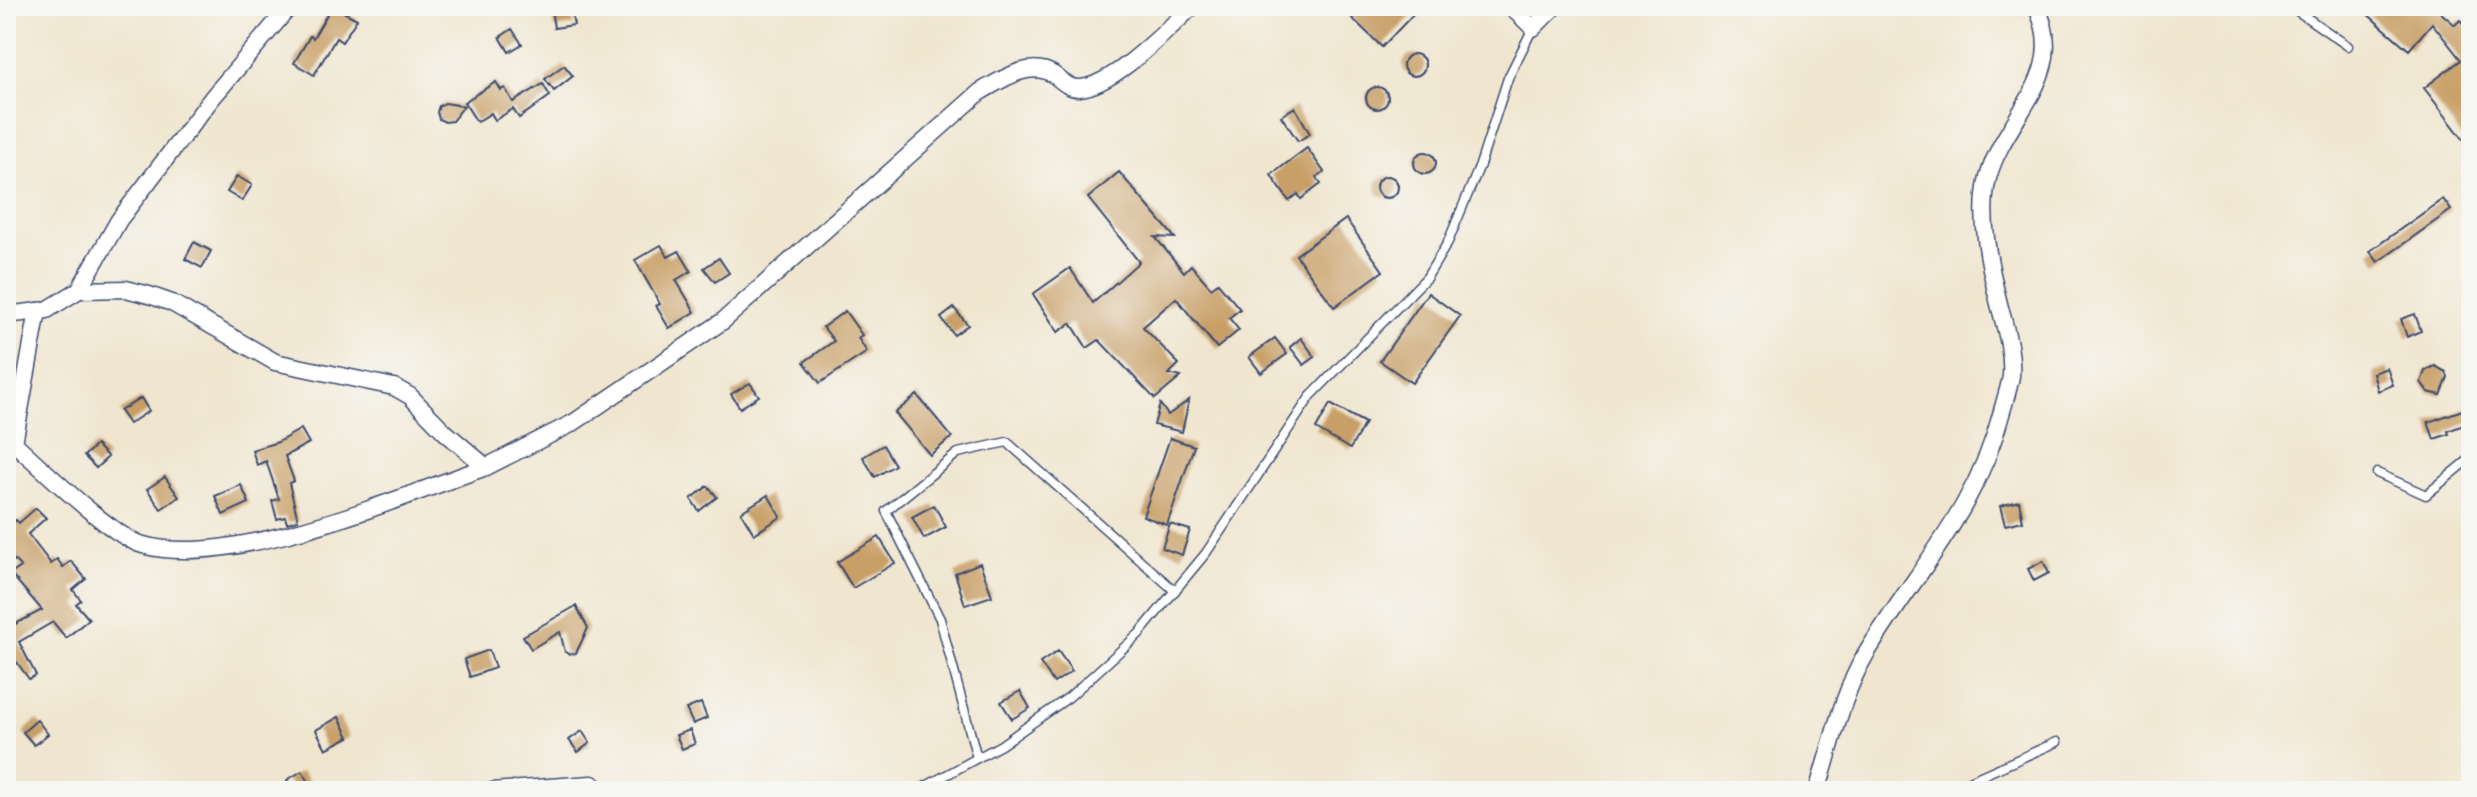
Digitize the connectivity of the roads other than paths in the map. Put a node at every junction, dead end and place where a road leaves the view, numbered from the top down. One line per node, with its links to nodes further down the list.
1 (290, 6): 9 (street)
2 (1193, 6): 14 (street)
3 (1510, 6): 7 (street)
4 (1555, 6): 7 (street)
5 (2036, 6): 23 (street)
6 (2290, 6): 8 (lane)
7 (1533, 28): 16 (lane)
8 (2348, 46)
9 (79, 290): 10 (street); 14 (street)
10 (38, 311): 11 (street); 12 (street)
11 (6, 315)
12 (10, 449): 14 (street)
13 (2471, 458): 15 (lane)
14 (486, 467)
15 (2377, 473)
16 (1175, 591): 18 (lane); 18 (lane)
17 (2057, 742): 19 (lane)
18 (977, 758): 22 (lane)
19 (1971, 780): 24 (lane); 25 (lane)
20 (492, 791): 21 (street)
21 (602, 791)
22 (917, 791)
23 (1817, 791)
24 (1947, 791)
25 (1985, 791)

